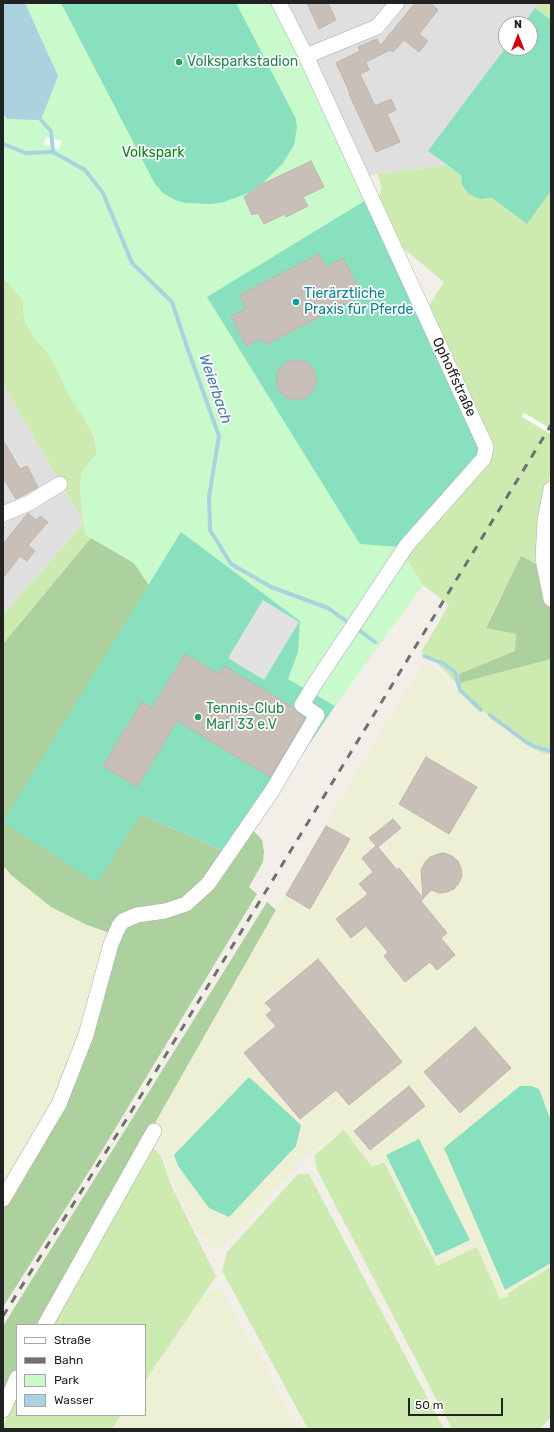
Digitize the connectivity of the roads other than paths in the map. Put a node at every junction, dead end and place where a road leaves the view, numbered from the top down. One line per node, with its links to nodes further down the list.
1 (279, 3): 3 (street, Ophoffstraße)
2 (396, 3): 3 (street)
3 (306, 56): 9 (street, Ophoffstraße)
4 (60, 484): 6 (street)
5 (551, 489): 7 (street)
6 (3, 514)
7 (551, 599)
8 (154, 1131): 10 (street)
9 (3, 1199)
10 (46, 1324)
11 (16, 1380): 12 (street)
12 (3, 1410)

